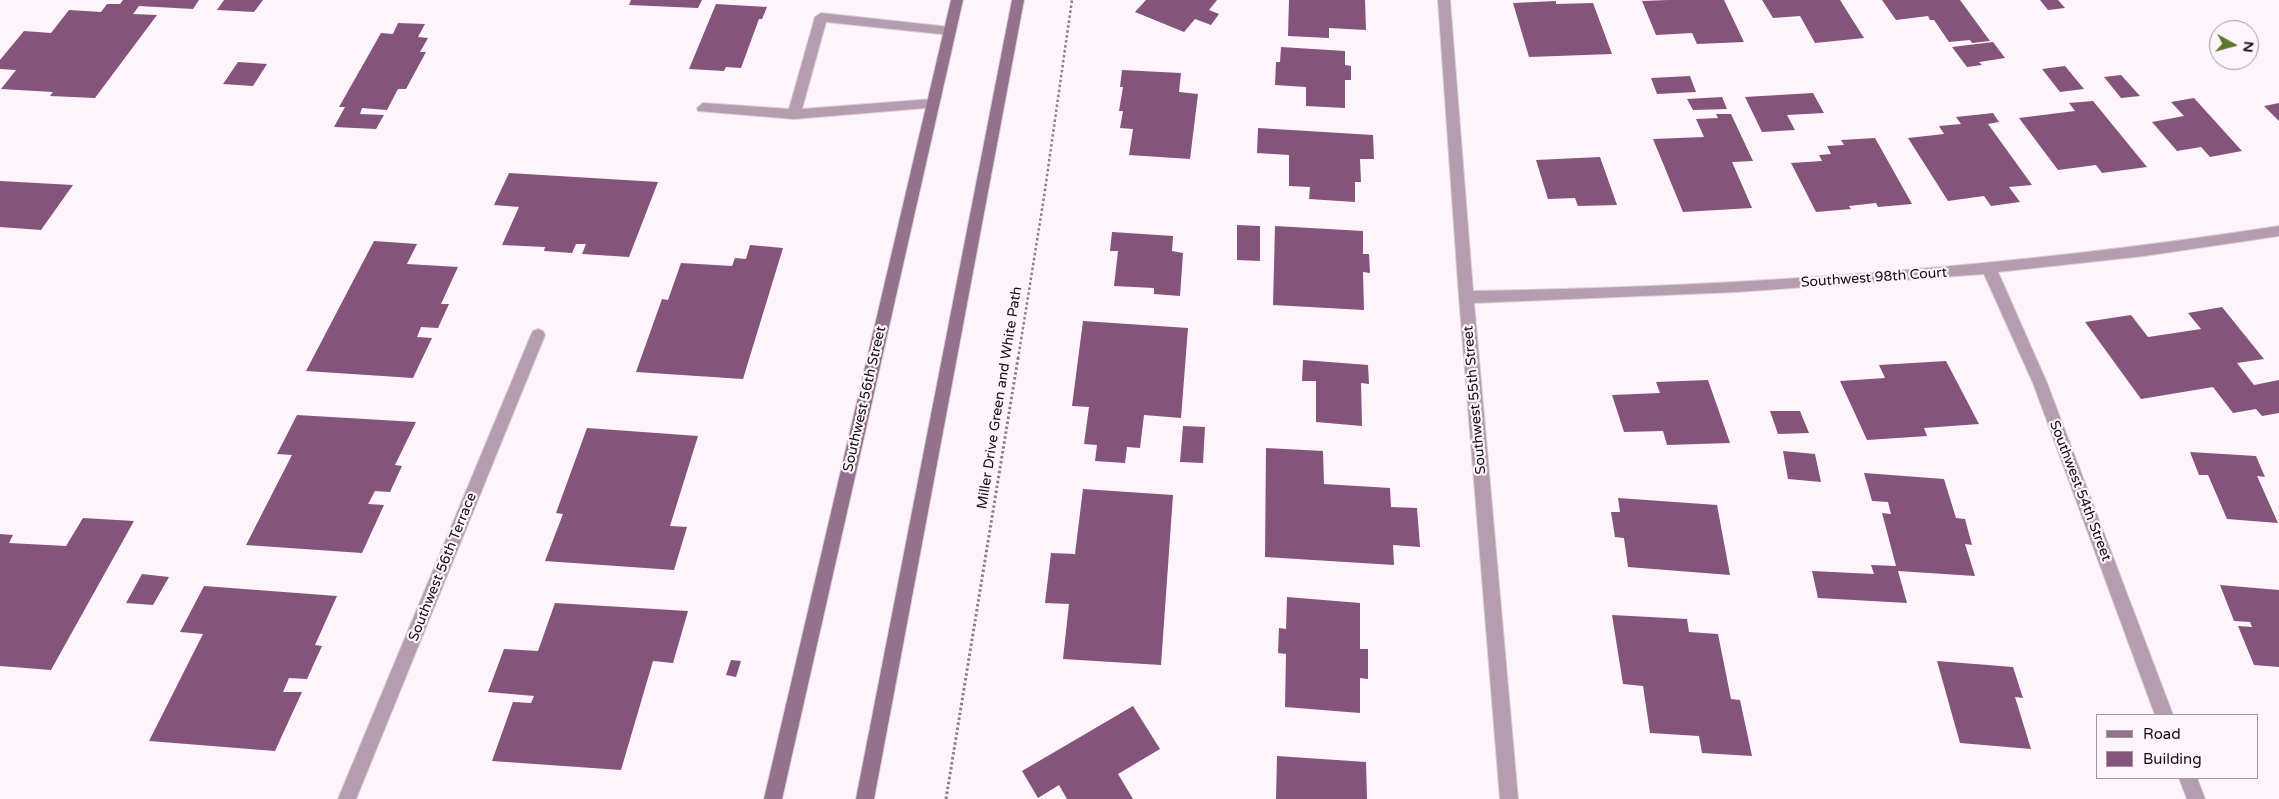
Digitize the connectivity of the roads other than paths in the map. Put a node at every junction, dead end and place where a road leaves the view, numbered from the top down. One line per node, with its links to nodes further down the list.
1 (957, 0): 4 (main road, Southwest 56th Street)
2 (1018, 0): 16 (main road)
3 (1444, 0): 10 (street, Southwest 55th Street)
4 (950, 31): 5 (main road, Southwest 56th Street); 7 (street)
5 (933, 104): 7 (street); 15 (main road, Southwest 56th Street)
6 (703, 108): 7 (street)
7 (794, 114)
8 (2279, 231): 9 (street, Southwest 98th Court)
9 (1989, 269): 10 (street, Southwest 98th Court); 12 (street, Southwest 54th Street)
10 (1466, 297): 17 (street, Southwest 55th Street)
11 (538, 335): 14 (street, Southwest 56th Terrace)
12 (2164, 714)
13 (2188, 779): 18 (street)
14 (348, 799)
15 (773, 799)
16 (864, 799)
17 (1509, 799)
18 (2196, 799)

